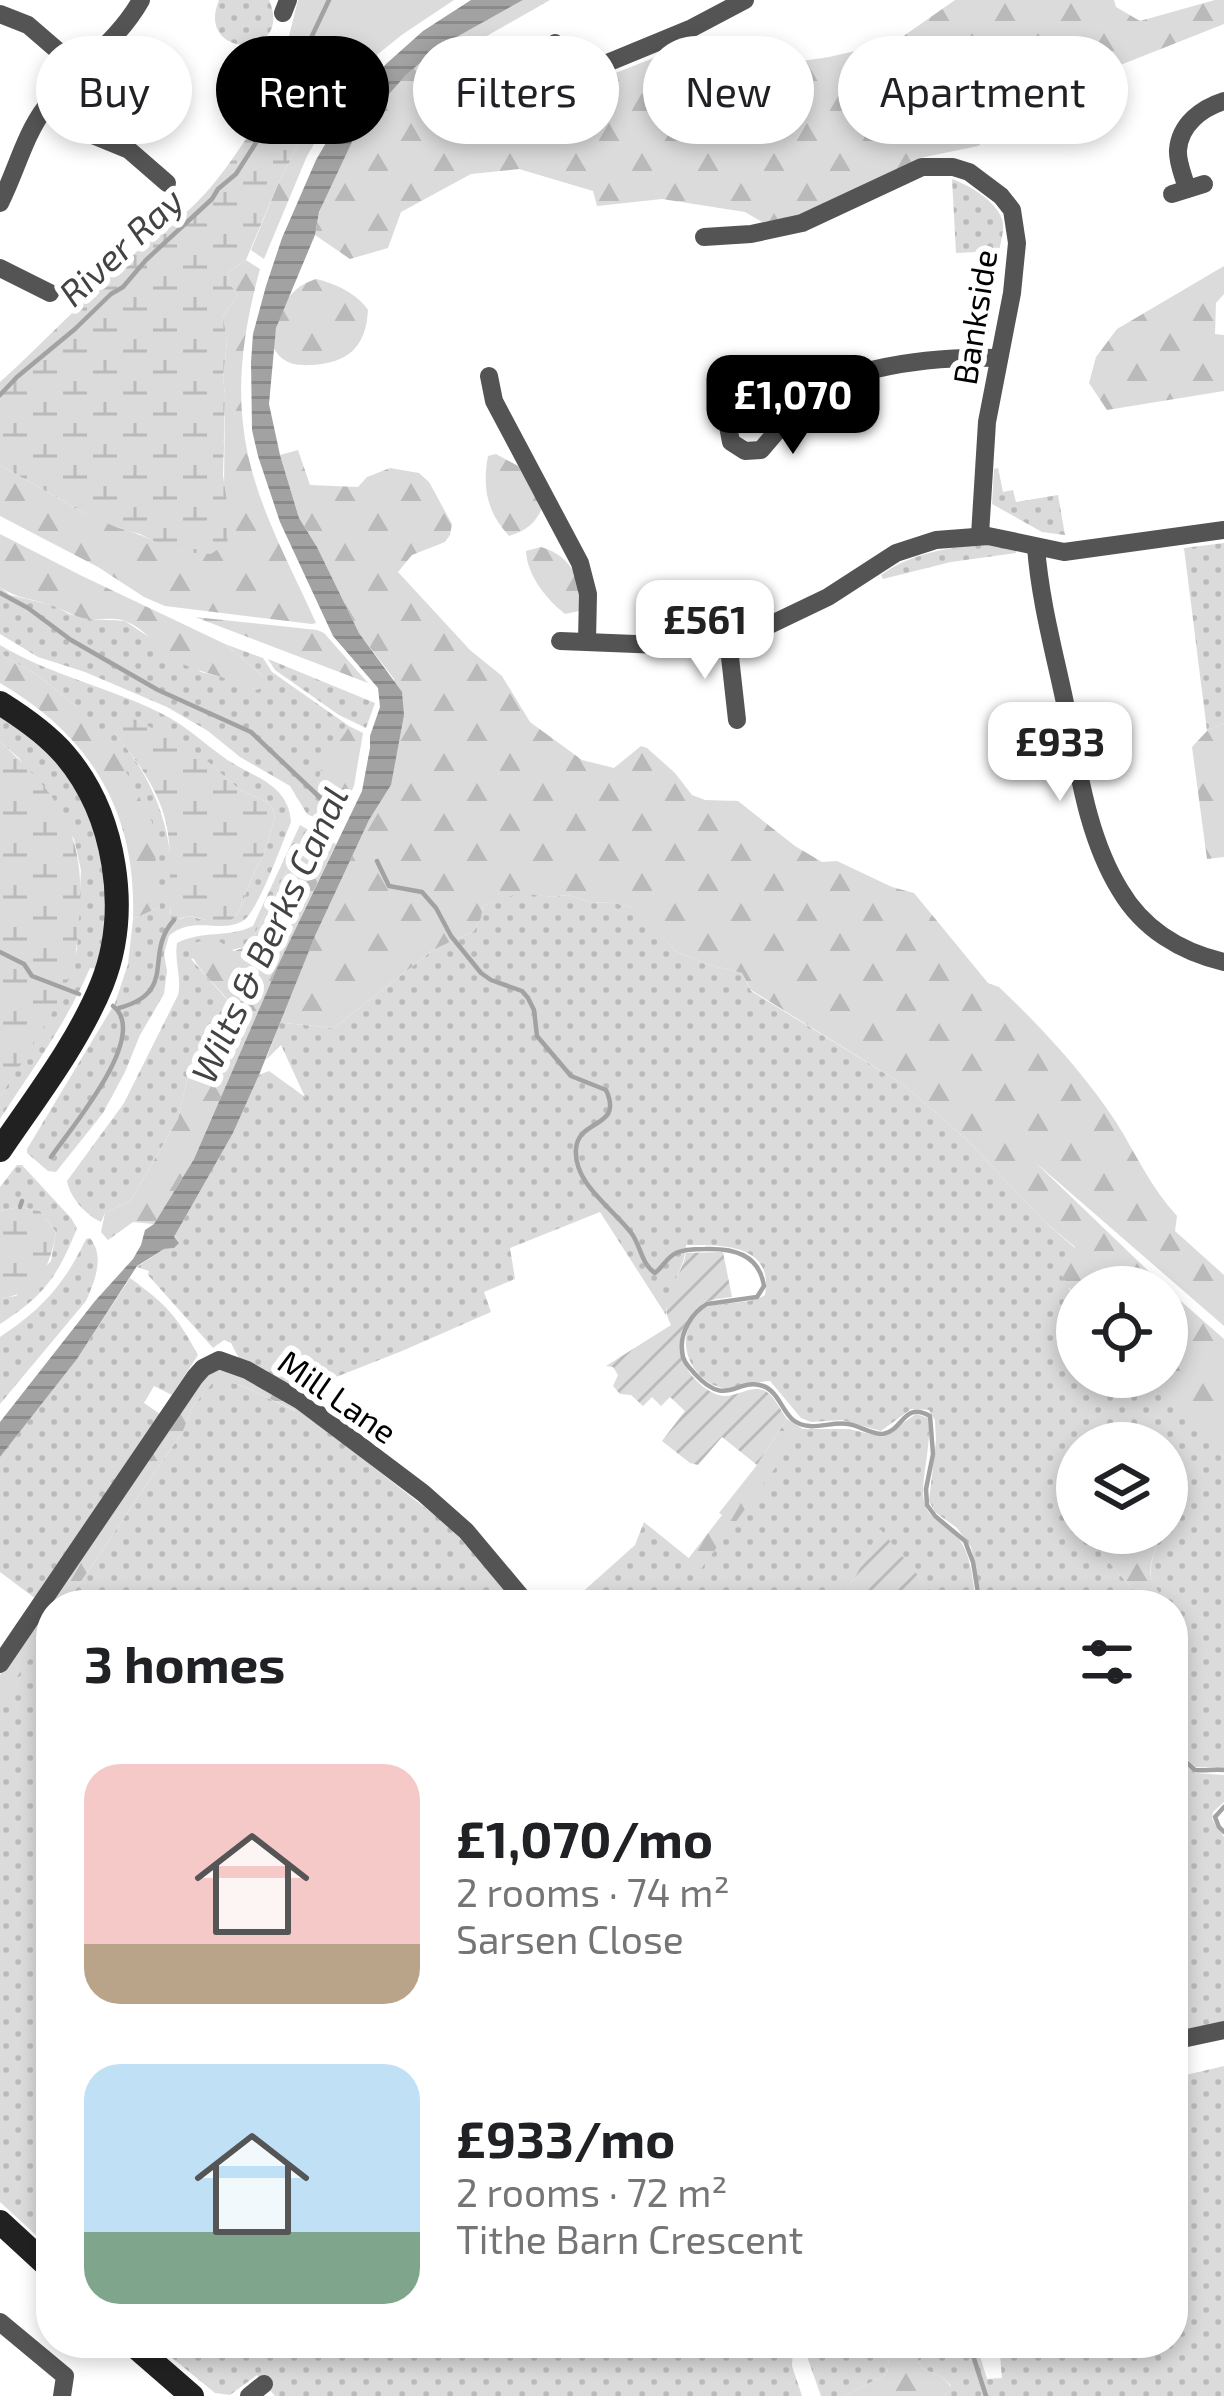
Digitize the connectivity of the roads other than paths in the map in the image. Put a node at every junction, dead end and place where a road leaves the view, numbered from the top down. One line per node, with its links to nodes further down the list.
1 (140, 0): 5 (street)
2 (745, 0): 6 (street)
3 (0, 14): 4 (street)
4 (41, 36)
5 (115, 36)
6 (672, 36)
7 (1224, 101): 11 (street)
8 (36, 122): 12 (street)
9 (114, 144): 10 (street)
10 (167, 183)
11 (1188, 189)
12 (0, 203)
13 (704, 237): 16 (street, Bankside)
14 (0, 268): 15 (street)
15 (41, 296)
16 (999, 358): 20 (street); 22 (street, Bankside)
17 (489, 376): 19 (street)
18 (470, 399): 19 (street)
19 (494, 400): 26 (street)
20 (786, 404)
21 (1224, 530): 23 (street)
22 (980, 535): 23 (street); 24 (street)
23 (1036, 547): 29 (street)
24 (728, 639): 26 (street); 28 (street)
25 (560, 640): 26 (street)
26 (587, 641)
27 (0, 704): 30 (main road)
28 (736, 720)
29 (1224, 962)
30 (0, 1150)
31 (50, 1590): 32 (street, Mill Lane)
32 (515, 1590)
33 (36, 1611): 34 (street, Mill Lane)
34 (0, 1664)
35 (1224, 2030): 36 (street)
36 (1188, 2038)
37 (0, 2222): 38 (main road)
38 (36, 2255)
39 (0, 2322): 40 (street)
40 (36, 2351)
41 (45, 2358): 43 (street)
42 (148, 2358): 44 (main road)
43 (70, 2391)
44 (192, 2396)

